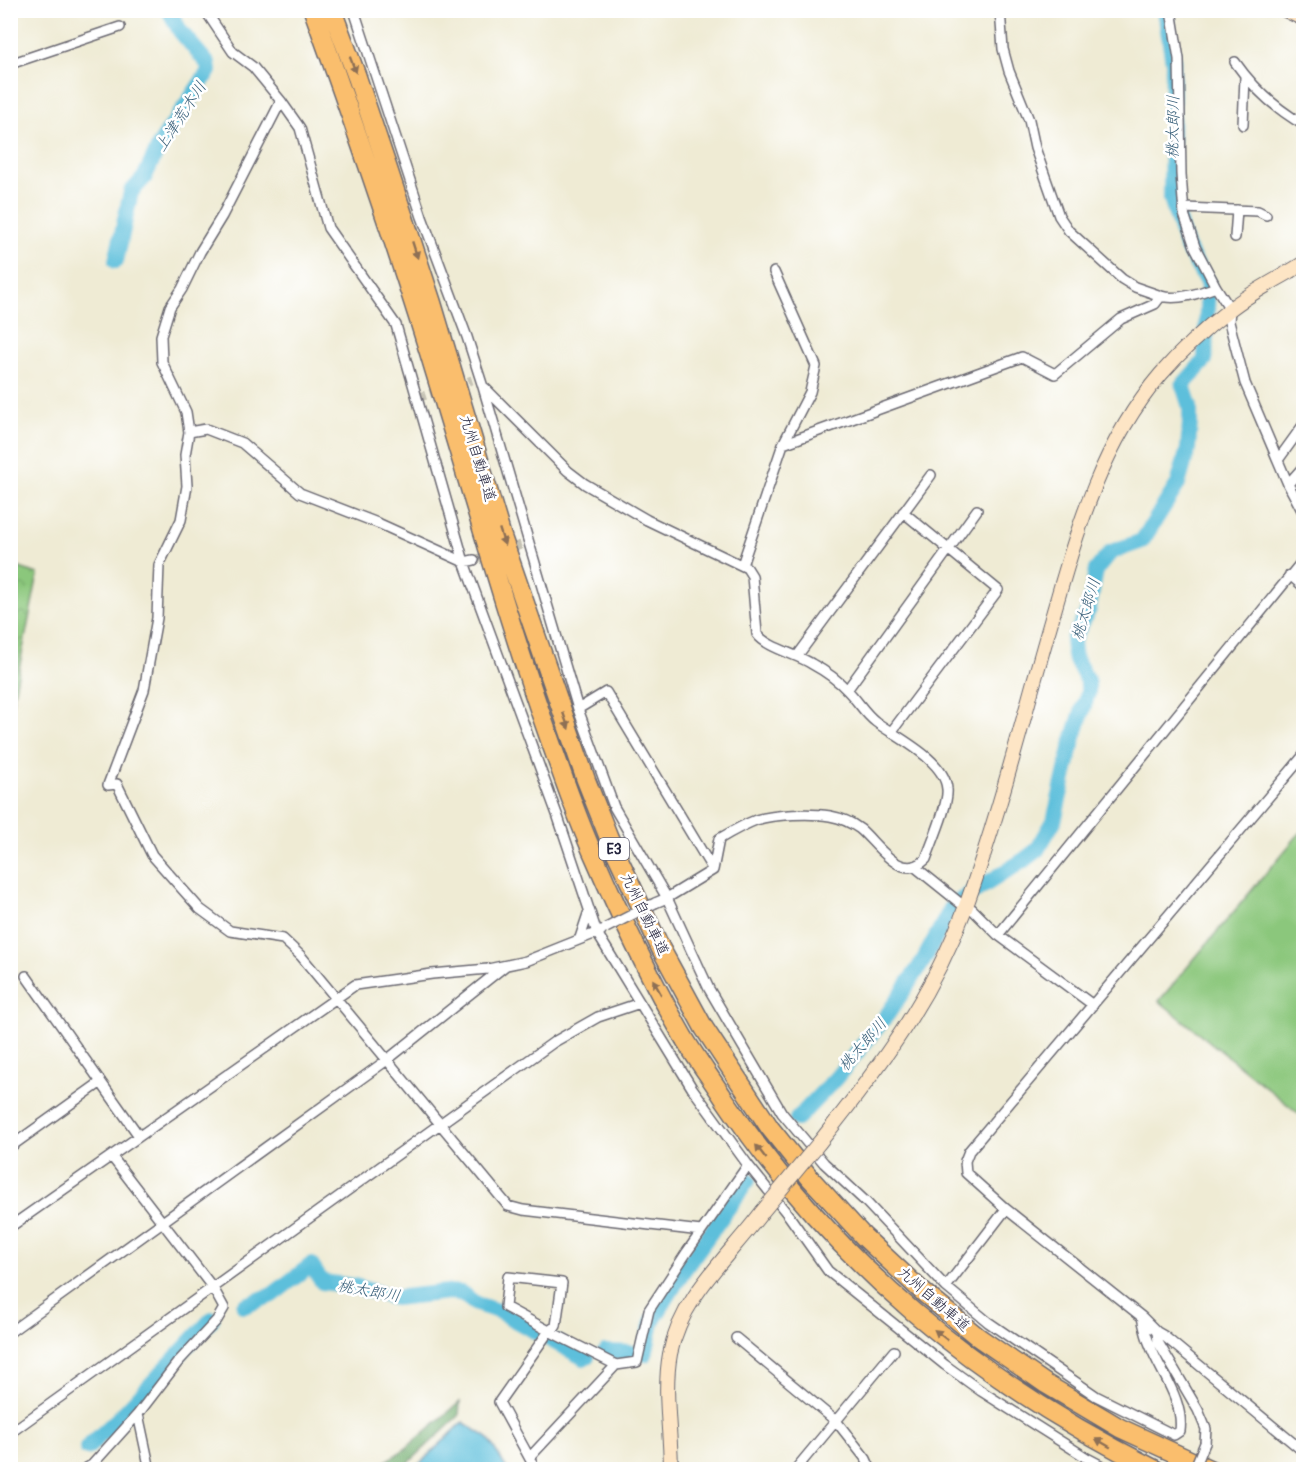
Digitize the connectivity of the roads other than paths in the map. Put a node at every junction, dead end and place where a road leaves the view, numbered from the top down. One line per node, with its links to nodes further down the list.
1 (205, 10): 13 (street)
2 (313, 10): 93 (highway, 九州自動車道 / E3, one-way to 2)
3 (332, 10): 95 (highway, 九州自動車道 / E3, one-way to 95)
4 (354, 10): 25 (street)
5 (1000, 10): 23 (street)
6 (1171, 10): 16 (street)
7 (1285, 10): 8 (street)
8 (1304, 19)
9 (120, 27): 11 (street)
10 (1235, 62): 12 (street)
11 (10, 64)
12 (1245, 77): 14 (street); 15 (street)
13 (281, 101): 27 (street); 39 (street)
14 (1243, 125)
15 (1304, 125)
16 (1184, 208): 17 (street); 22 (street)
17 (1236, 210): 18 (street); 19 (street)
18 (1266, 214)
19 (1235, 237)
20 (1304, 263): 24 (street)
21 (774, 272): 28 (street)
22 (1216, 287): 23 (street); 24 (street)
23 (1166, 298): 28 (street)
24 (1230, 309): 29 (street); 51 (street)
25 (478, 382): 40 (street); 45 (street)
26 (1304, 424): 29 (street)
27 (189, 432): 39 (street); 58 (street)
28 (783, 444): 40 (street)
29 (1278, 460): 32 (street)
30 (1304, 466): 32 (street)
31 (931, 475): 34 (street)
32 (1288, 484): 35 (street)
33 (977, 510): 36 (street)
34 (903, 512): 36 (street); 43 (street)
35 (1304, 514)
36 (949, 550): 44 (street); 46 (street)
37 (474, 560): 39 (street)
38 (1304, 560): 41 (street)
39 (464, 562): 52 (street)
40 (742, 565): 43 (street)
41 (1290, 575): 42 (street); 54 (street)
42 (1304, 587)
43 (798, 656): 44 (street)
44 (847, 690): 46 (street)
45 (578, 709): 49 (street); 50 (street)
46 (892, 731): 48 (street)
47 (1304, 755): 60 (street)
48 (914, 866): 49 (street); 51 (street)
49 (713, 870): 50 (street)
50 (668, 898): 53 (street, bridge); 72 (street)
51 (965, 907): 54 (street); 89 (street, bridge)
52 (589, 911): 53 (street); 55 (street)
53 (601, 931): 55 (street); 59 (street)
54 (998, 935): 60 (street)
55 (580, 938): 56 (street)
56 (507, 965): 58 (street); 61 (street)
57 (26, 976): 62 (street)
58 (336, 998): 61 (street); 64 (street)
59 (640, 1003): 63 (street); 67 (street)
60 (1093, 1005): 68 (street)
61 (387, 1060): 63 (street); 69 (street)
62 (101, 1082): 64 (street); 65 (street)
63 (440, 1124): 71 (street); 73 (street)
64 (139, 1136): 66 (street)
65 (10, 1147)
66 (112, 1157): 69 (street); 70 (street)
67 (748, 1165): 71 (street); 92 (street)
68 (1006, 1209): 72 (street); 74 (street)
69 (162, 1223): 73 (street); 76 (street)
70 (10, 1227)
71 (701, 1232): 80 (street)
72 (946, 1287): 74 (street)
73 (213, 1288): 81 (street); 83 (street)
74 (1142, 1317): 77 (street)
75 (549, 1331): 75 (street); 80 (street); 85 (street)
76 (10, 1332)
77 (1157, 1332): 84 (street); 94 (street, bridge)
78 (736, 1338): 82 (street)
79 (894, 1351): 82 (street)
80 (616, 1365): 85 (street)
81 (138, 1414): 86 (street); 87 (street)
82 (837, 1422): 90 (street); 91 (street)
83 (10, 1433)
84 (1304, 1452)
85 (530, 1457): 88 (street)
86 (83, 1470)
87 (150, 1470)
88 (536, 1470)
89 (671, 1470)
90 (795, 1470)
91 (871, 1470)
92 (1110, 1470)
93 (1155, 1470)
94 (1194, 1470)
95 (1210, 1470)

